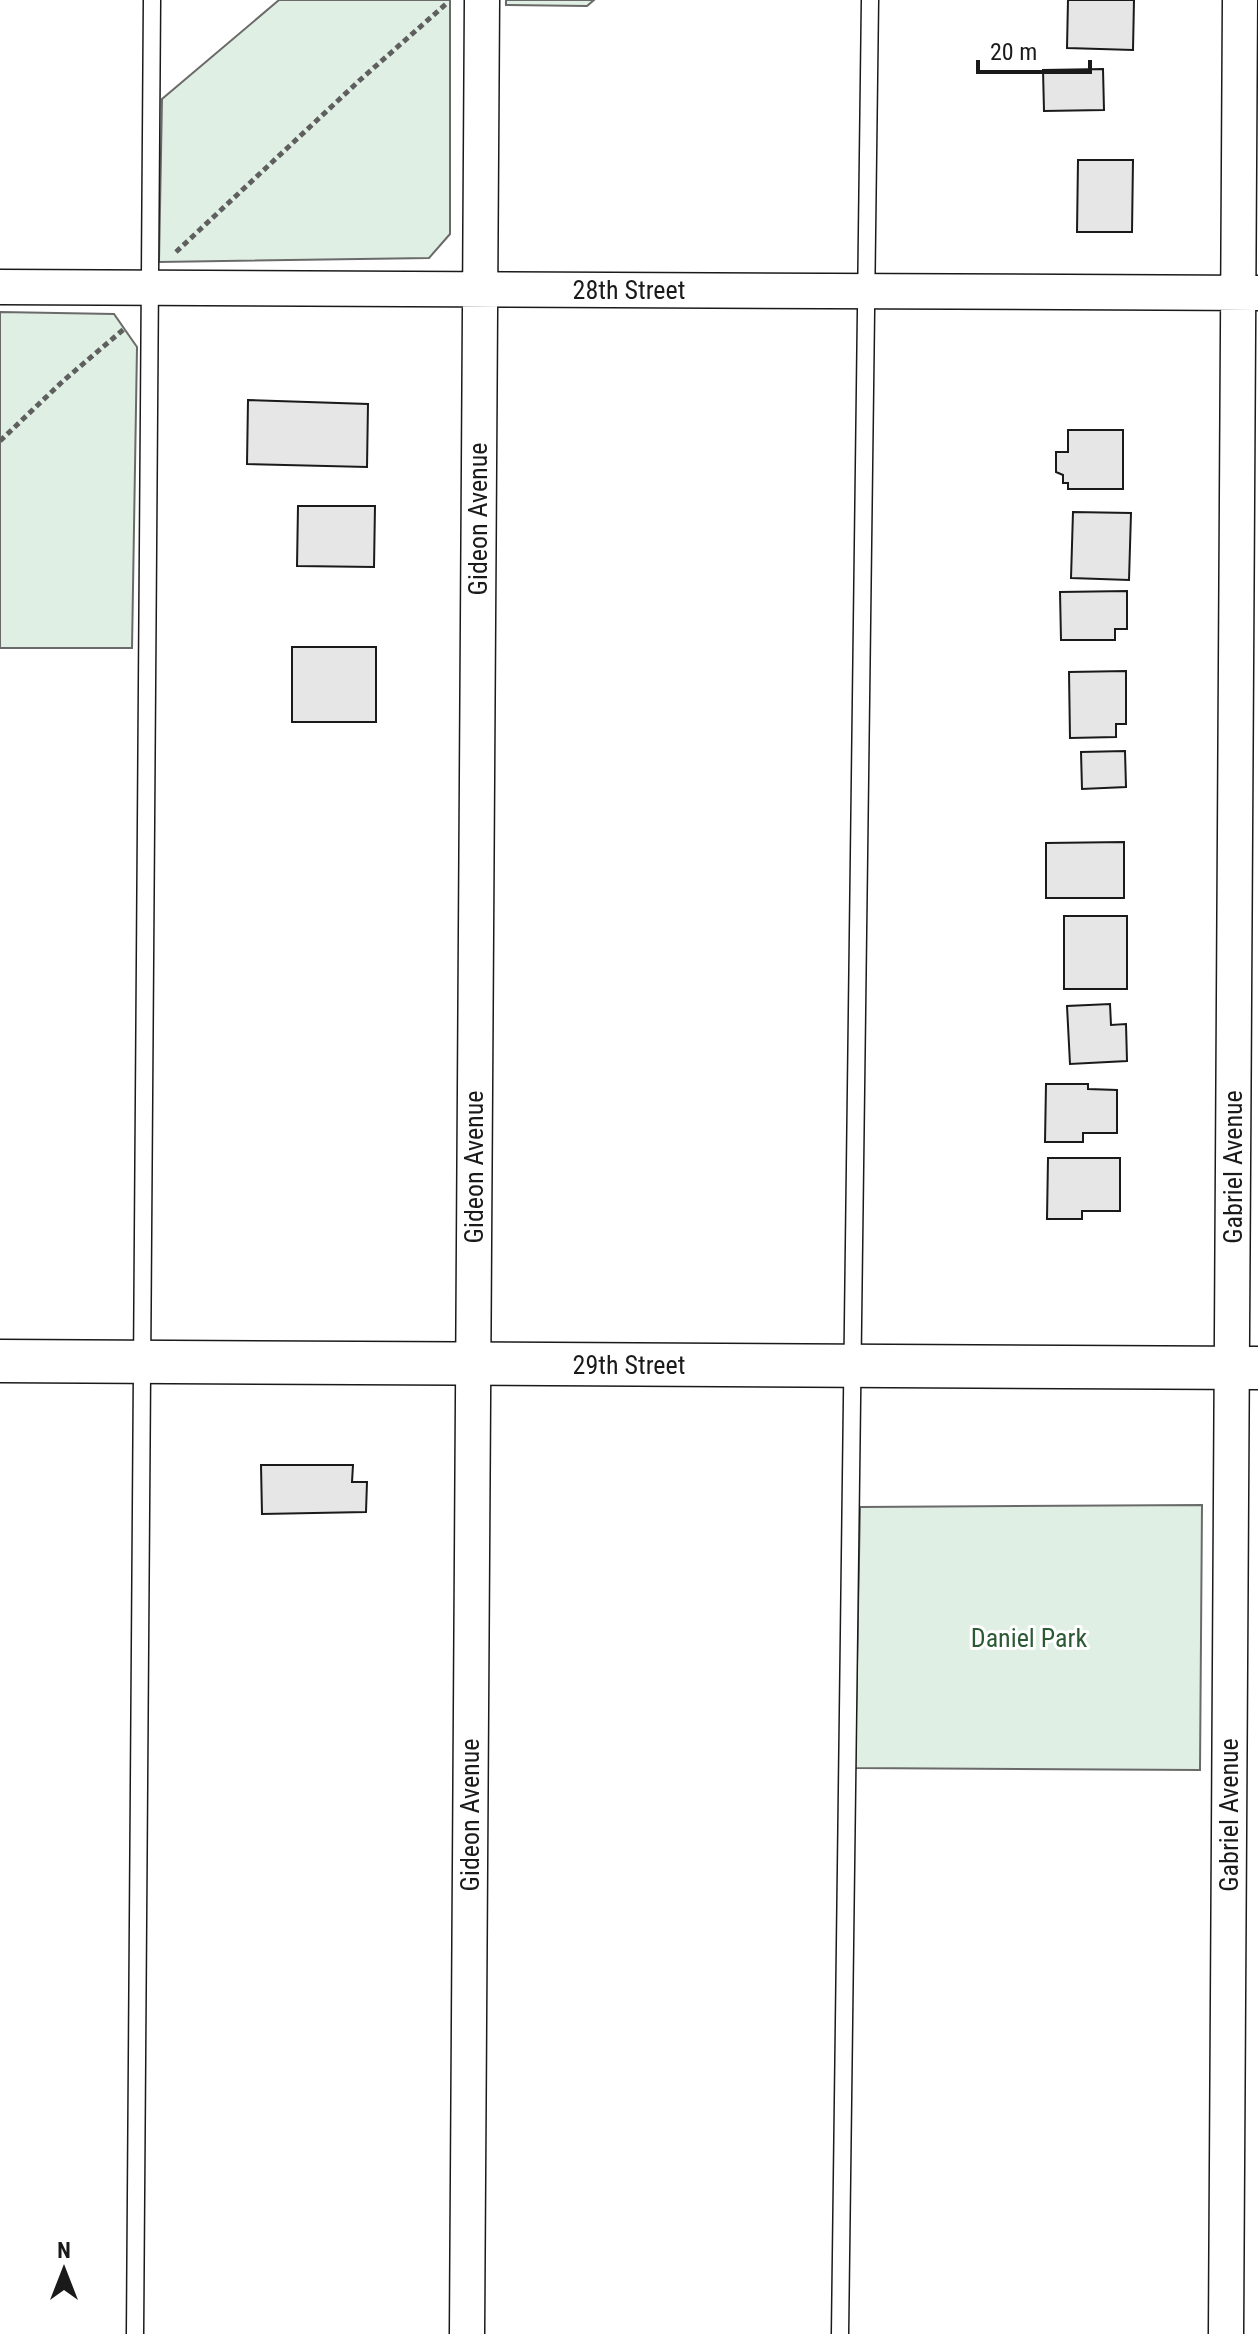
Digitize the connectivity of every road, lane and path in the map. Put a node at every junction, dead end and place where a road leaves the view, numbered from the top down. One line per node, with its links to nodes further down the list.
1 (152, 0): 7 (lane)
2 (451, 0): 7 (path)
3 (482, 0): 8 (street, Gideon Avenue)
4 (870, 0): 9 (lane)
5 (1240, 0): 10 (street, Gabriel Avenue)
6 (0, 287): 7 (street, 28th Street)
7 (150, 288): 8 (street, 28th Street); 11 (path); 13 (lane)
8 (480, 290): 9 (street, 28th Street); 14 (street, Gideon Avenue)
9 (866, 291): 10 (street, 28th Street); 15 (lane)
10 (1248, 293): 16 (street, Gabriel Avenue)
11 (0, 441)
12 (0, 1361): 13 (street, 29th Street)
13 (142, 1361): 14 (street, 29th Street); 17 (lane)
14 (473, 1364): 15 (street, 29th Street); 18 (street, Gideon Avenue)
15 (852, 1366): 16 (street, 29th Street); 19 (lane)
16 (1245, 1368): 20 (street, Gabriel Avenue)
17 (135, 2334)
18 (467, 2334)
19 (840, 2334)
20 (1226, 2334)

